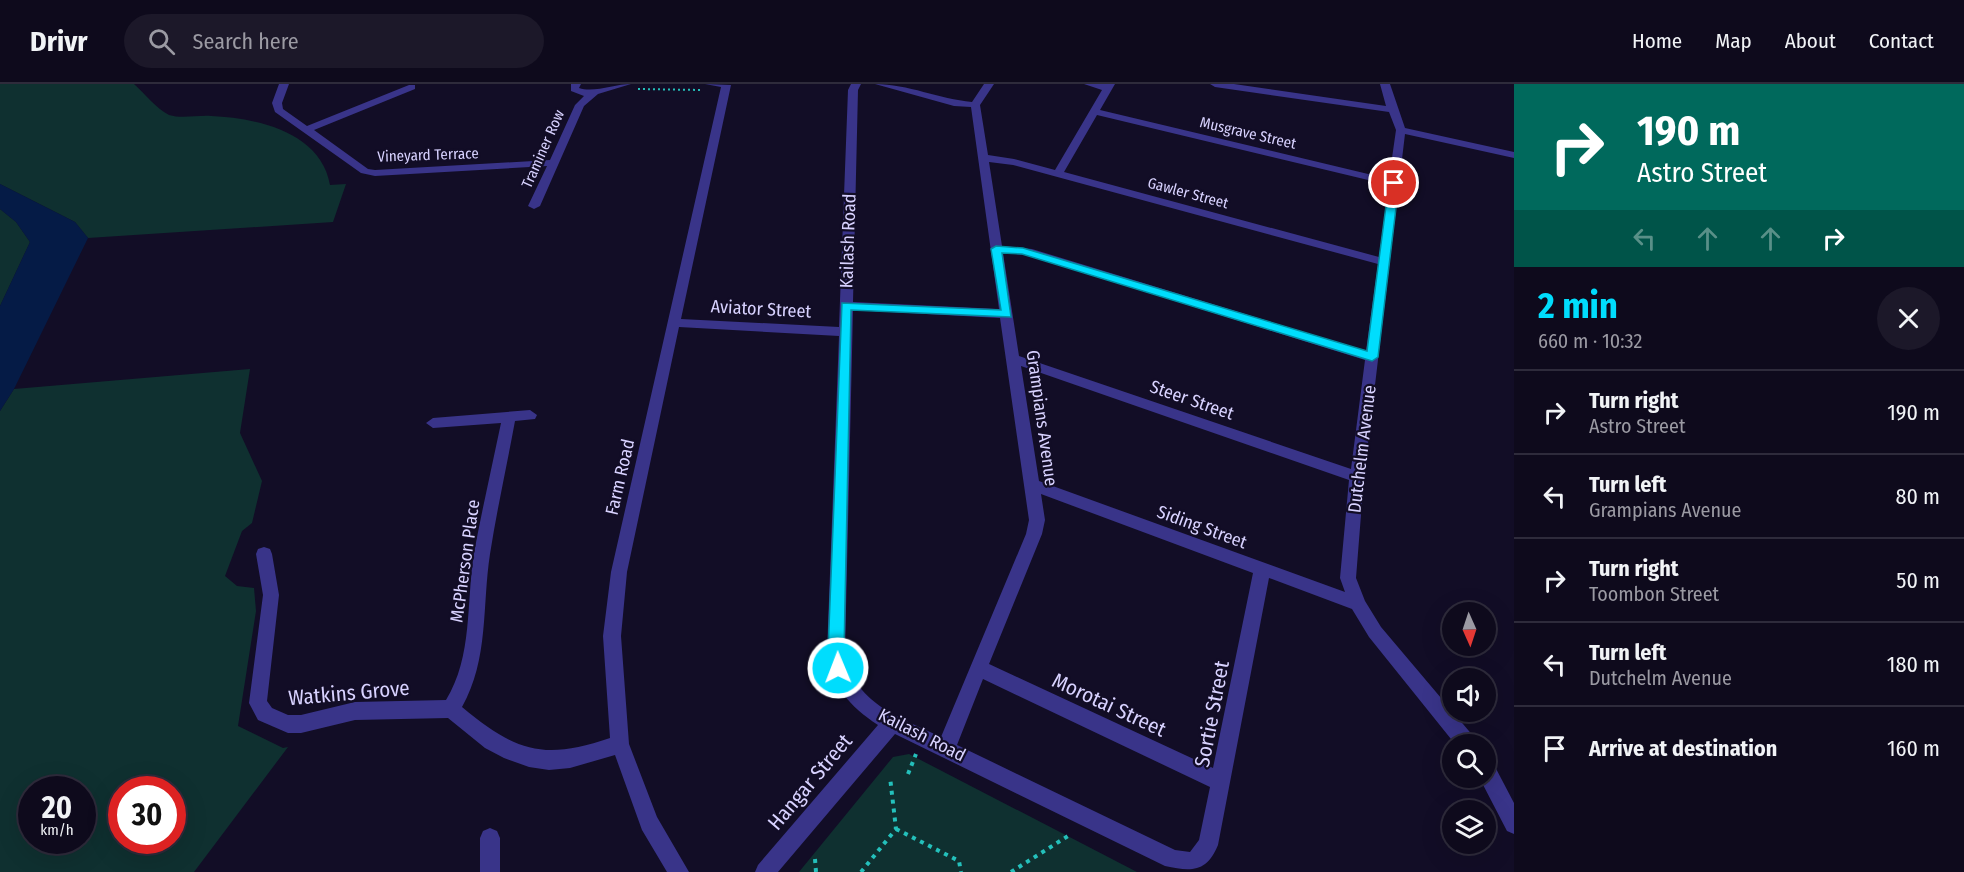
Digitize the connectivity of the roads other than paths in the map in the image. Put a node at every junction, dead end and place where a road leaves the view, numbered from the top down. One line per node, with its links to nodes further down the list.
1 (284, 84): 18 (street, Vineyard Terrace)
2 (626, 84): 13 (street)
3 (856, 84): 28 (street, Kailash Road)
4 (880, 84): 15 (street)
5 (989, 84): 15 (street)
6 (1089, 84): 10 (street)
7 (1215, 84): 16 (street)
8 (1384, 84): 16 (street, Dutchelm Avenue)
9 (722, 86): 30 (street, Farm Road)
10 (1109, 86): 17 (street)
11 (412, 87): 18 (street)
12 (576, 87): 13 (street); 14 (street, Traminer Row)
13 (598, 89): 14 (street, Traminer Row)
14 (580, 105): 22 (street, Traminer Row)
15 (975, 105): 21 (street, Grampians Avenue)
16 (1395, 110): 19 (street, Dutchelm Avenue)
17 (1094, 111): 23 (street); 24 (street, Musgrave Street)
18 (306, 130): 22 (street, Vineyard Terrace)
19 (1401, 130): 20 (street); 24 (street, Dutchelm Avenue)
20 (1514, 155)
21 (982, 158): 23 (street, Gawler Street); 26 (street, Grampians Avenue)
22 (553, 163): 25 (street, Traminer Row)
23 (1058, 173): 27 (street, Gawler Street)
24 (1394, 183): 27 (street, Dutchelm Avenue)
25 (534, 206)
26 (996, 249): 29 (street, Grampians Avenue); 32 (street)
27 (1384, 262): 32 (street, Dutchelm Avenue)
28 (846, 306): 29 (street); 31 (street, Kailash Road)
29 (1007, 314): 33 (street, Grampians Avenue)
30 (675, 322): 31 (street, Aviator Street); 46 (street, Farm Road)
31 (845, 332): 44 (street, Kailash Road)
32 (1372, 357): 37 (street, Dutchelm Avenue)
33 (1015, 359): 37 (street, Steer Street); 38 (street, Grampians Avenue)
34 (530, 415): 35 (street)
35 (509, 416): 36 (street); 43 (street, McPherson Place)
36 (433, 423)
37 (1357, 477): 41 (street, Dutchelm Avenue)
38 (1033, 485): 40 (street, Siding Street); 42 (street, Grampians Avenue)
39 (264, 554): 43 (street, Watkins Grove)
40 (1262, 571): 41 (street, Siding Street); 48 (street, Sortie Street)
41 (1358, 604): 45 (street, Dutchelm Avenue)
42 (978, 668): 47 (street, Grampians Avenue); 48 (street, Morotai Street)
43 (451, 709): 46 (street)
44 (892, 723): 47 (street, Kailash Road); 55 (street, Hangar Street)
45 (1459, 734)
46 (620, 744): 54 (street, Farm Road)
47 (945, 748): 52 (street, Kailash Road)
48 (1221, 782): 52 (street, Sortie Street)
49 (1495, 788): 50 (street)
50 (1514, 824)
51 (490, 838): 53 (street)
52 (1195, 862)
53 (490, 872)
54 (679, 872)
55 (765, 872)

